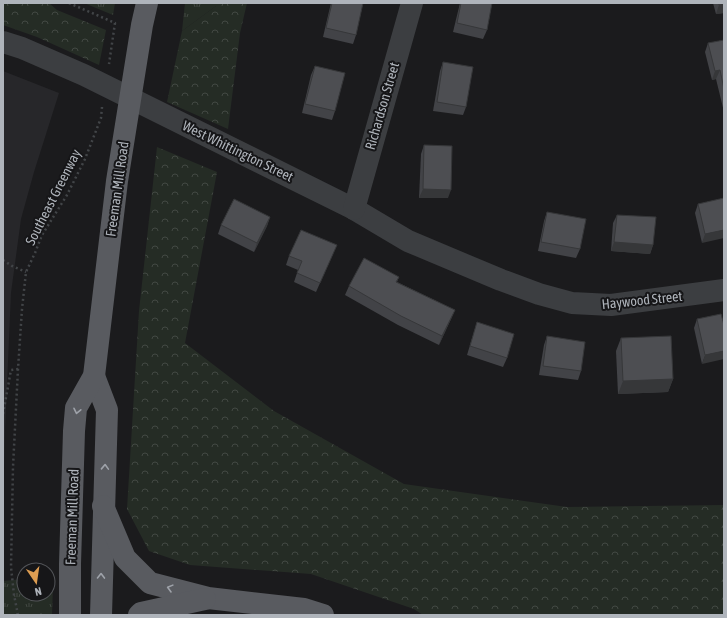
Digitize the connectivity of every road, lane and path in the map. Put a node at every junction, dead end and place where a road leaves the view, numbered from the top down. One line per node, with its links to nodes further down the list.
1 (69, 3): 4 (path)
2 (147, 3): 13 (main road, Freeman Mill Road)
3 (412, 3): 7 (street, Richardson Street)
4 (115, 23)
5 (3, 42): 7 (street, West Whittington Street)
6 (90, 146): 10 (path, Southeast Greenway)
7 (354, 209): 9 (street, West Whittington Street)
8 (3, 260): 10 (path)
9 (471, 268): 11 (street, Haywood Street)
10 (26, 272): 12 (path, Southeast Greenway)
11 (724, 290)
12 (18, 369): 14 (path); 17 (path, Southeast Greenway)
13 (94, 376): 15 (main road, Freeman Mill Road, one-way to 13); 18 (main road, Freeman Mill Road, one-way to 18)
14 (3, 414)
15 (103, 506): 16 (main road, one-way to 15); 19 (main road, Freeman Mill Road, one-way to 15)
16 (208, 598): 20 (main road); 21 (main road)
17 (18, 615)
18 (70, 615)
19 (100, 615)
20 (139, 615)
21 (323, 615)

